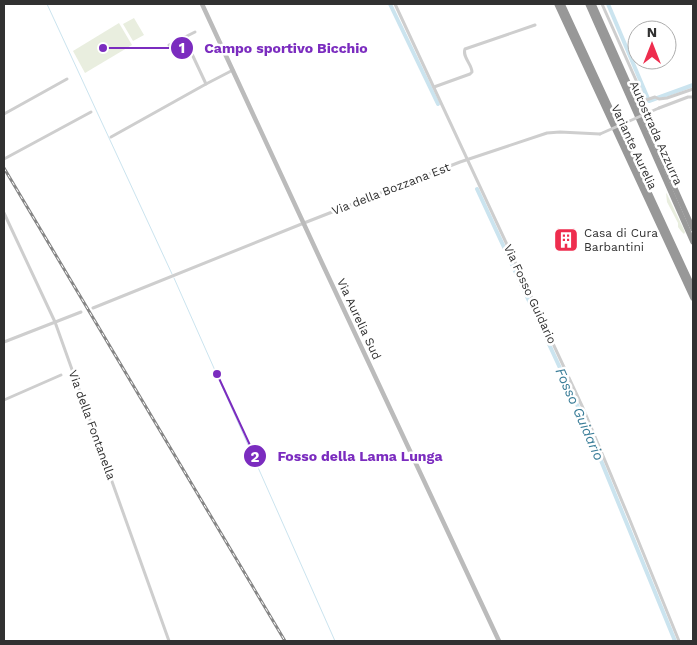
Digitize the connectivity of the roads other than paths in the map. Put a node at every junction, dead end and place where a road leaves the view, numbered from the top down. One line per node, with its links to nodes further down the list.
1 (202, 4): 12 (main road, Via Aurelia Sud)
2 (395, 4): 15 (street, Via Fosso Guidario)
3 (557, 4): 28 (highway, Variante Aurelia)
4 (562, 4): 27 (highway, Variante Aurelia)
5 (588, 4): 26 (highway, Autostrada Azzurra)
6 (593, 4): 25 (highway, Autostrada Azzurra)
7 (602, 4): 16 (street)
8 (535, 25): 15 (street)
9 (195, 32): 10 (street)
10 (184, 37): 11 (street); 14 (street)
11 (169, 45)
12 (233, 70): 14 (street); 24 (main road, Via Aurelia Sud)
13 (67, 79): 19 (street)
14 (206, 84): 20 (street)
15 (434, 87): 22 (street, Via Fosso Guidario)
16 (693, 89)
17 (693, 97): 22 (street, Via della Bozzana Est, bridge)
18 (91, 112): 21 (street)
19 (4, 114)
20 (111, 137)
21 (4, 159)
22 (467, 159): 24 (street, Via della Bozzana Est); 37 (street, Via Fosso Guidario)
23 (4, 213): 31 (street, Via della Fontanella)
24 (304, 223): 29 (street, Via della Bozzana Est); 36 (main road, Via Aurelia Sud)
25 (693, 229)
26 (693, 242)
27 (693, 288)
28 (693, 298)
29 (93, 308)
30 (81, 312): 31 (street)
31 (55, 322): 32 (street); 35 (street, Via della Fontanella)
32 (4, 342)
33 (61, 375): 34 (street)
34 (4, 400)
35 (169, 641)
36 (500, 641)
37 (679, 641)

